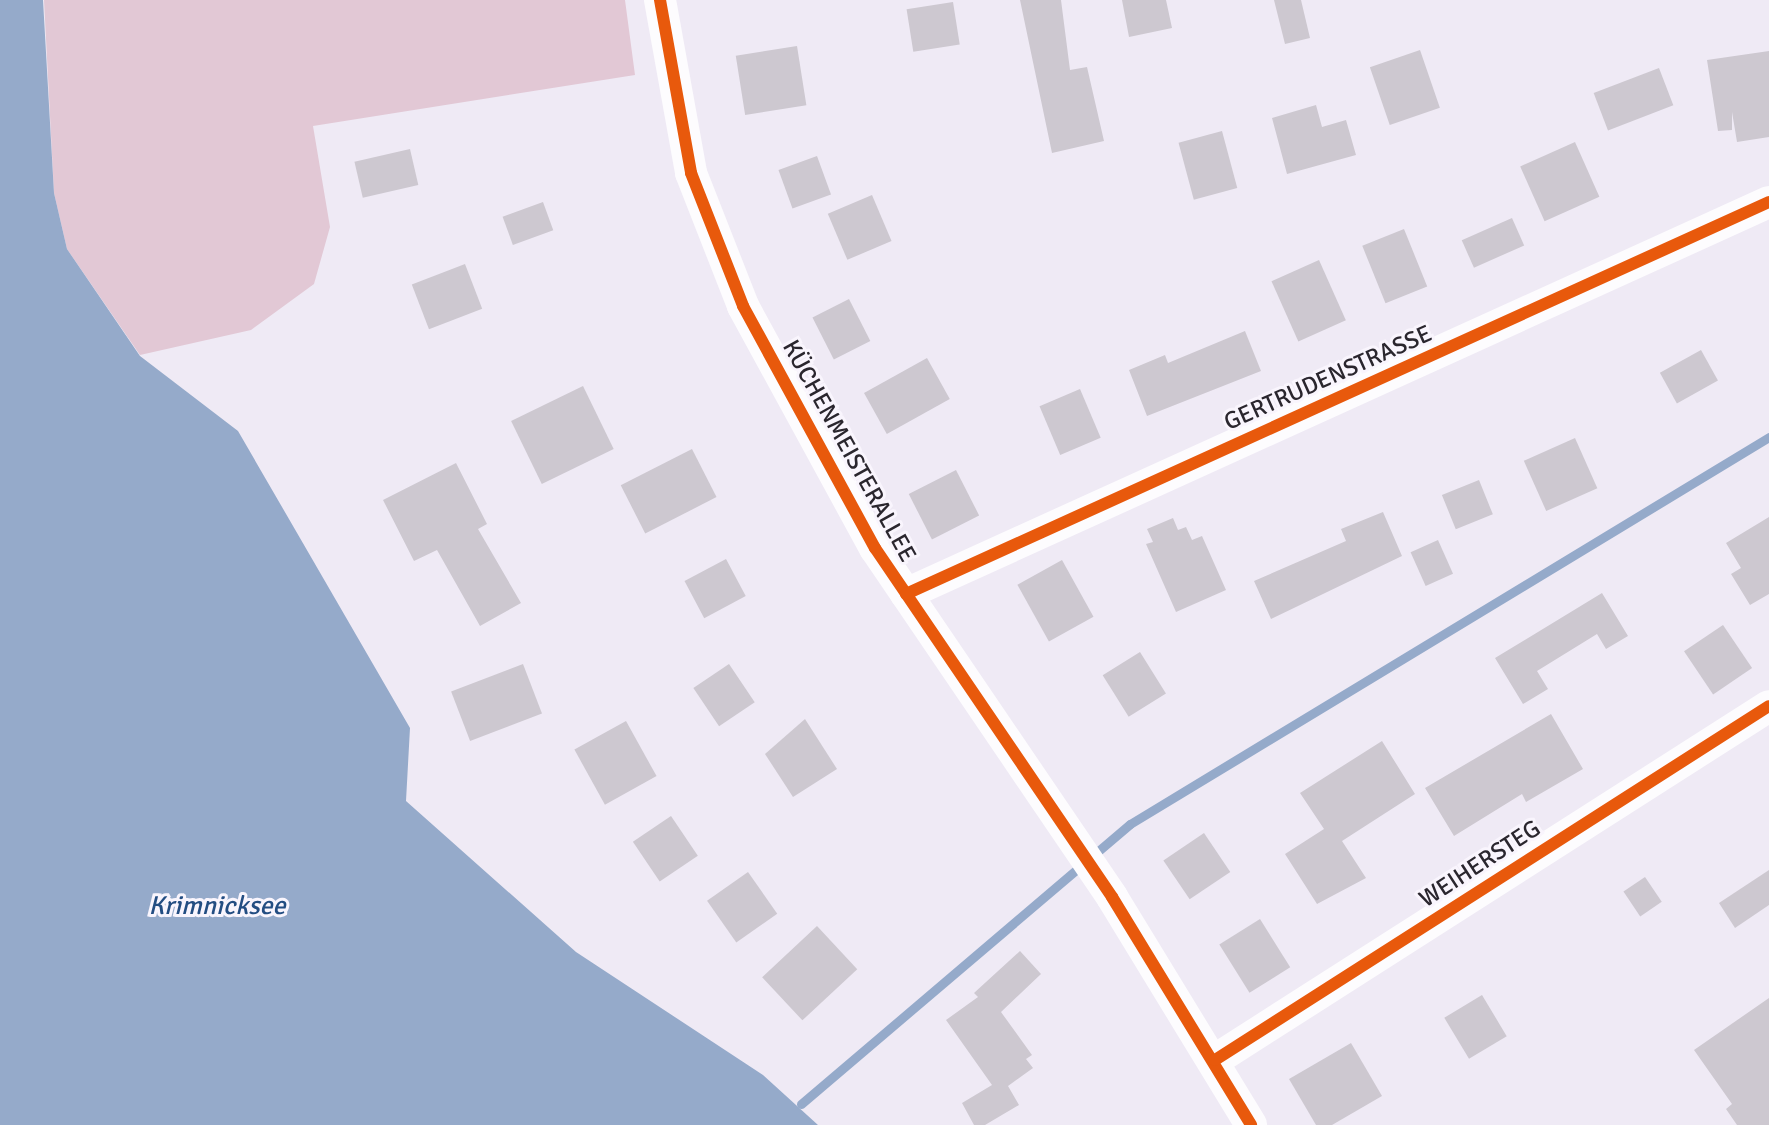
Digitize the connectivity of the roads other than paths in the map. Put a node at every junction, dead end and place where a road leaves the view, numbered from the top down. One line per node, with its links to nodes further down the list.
1 (660, 0): 3 (street, KÜCHENMEISTERALLEE)
2 (1769, 202): 3 (street, GERTRUDENSTRASSE)
3 (906, 594): 5 (street, KÜCHENMEISTERALLEE)
4 (1769, 706): 5 (street, WEIHERSTEG)
5 (1215, 1060): 6 (street, KÜCHENMEISTERALLEE)
6 (1251, 1125)

